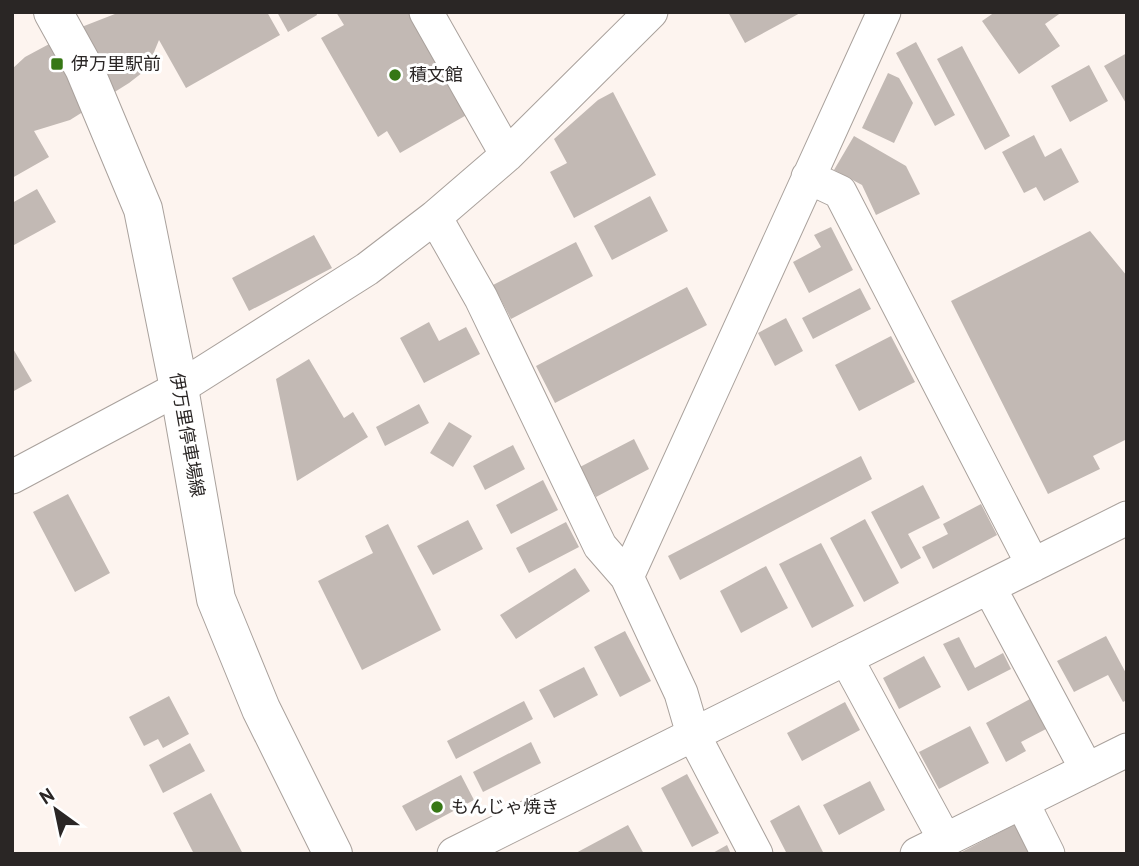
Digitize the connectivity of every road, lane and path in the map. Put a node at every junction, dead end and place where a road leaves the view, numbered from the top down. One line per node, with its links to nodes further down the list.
1 (52, 12): 8 (main road, 伊万里停車場線)
2 (426, 12): 5 (street)
3 (651, 12): 5 (street)
4 (884, 12): 6 (street)
5 (507, 155): 7 (street)
6 (808, 177): 11 (street); 12 (street)
7 (435, 217): 8 (street); 12 (street)
8 (179, 388): 9 (street); 20 (main road, 伊万里停車場線)
9 (12, 477)
10 (1127, 518): 11 (street)
11 (1033, 565): 13 (street)
12 (627, 578): 15 (street)
13 (989, 587): 14 (street); 17 (street)
14 (846, 658): 15 (street); 19 (street)
15 (693, 734): 21 (street); 22 (street)
16 (1127, 750): 17 (street)
17 (1087, 770): 18 (street)
18 (1022, 802): 19 (street); 23 (street)
19 (931, 847)
20 (333, 854)
21 (454, 854)
22 (756, 854)
23 (1048, 854)

